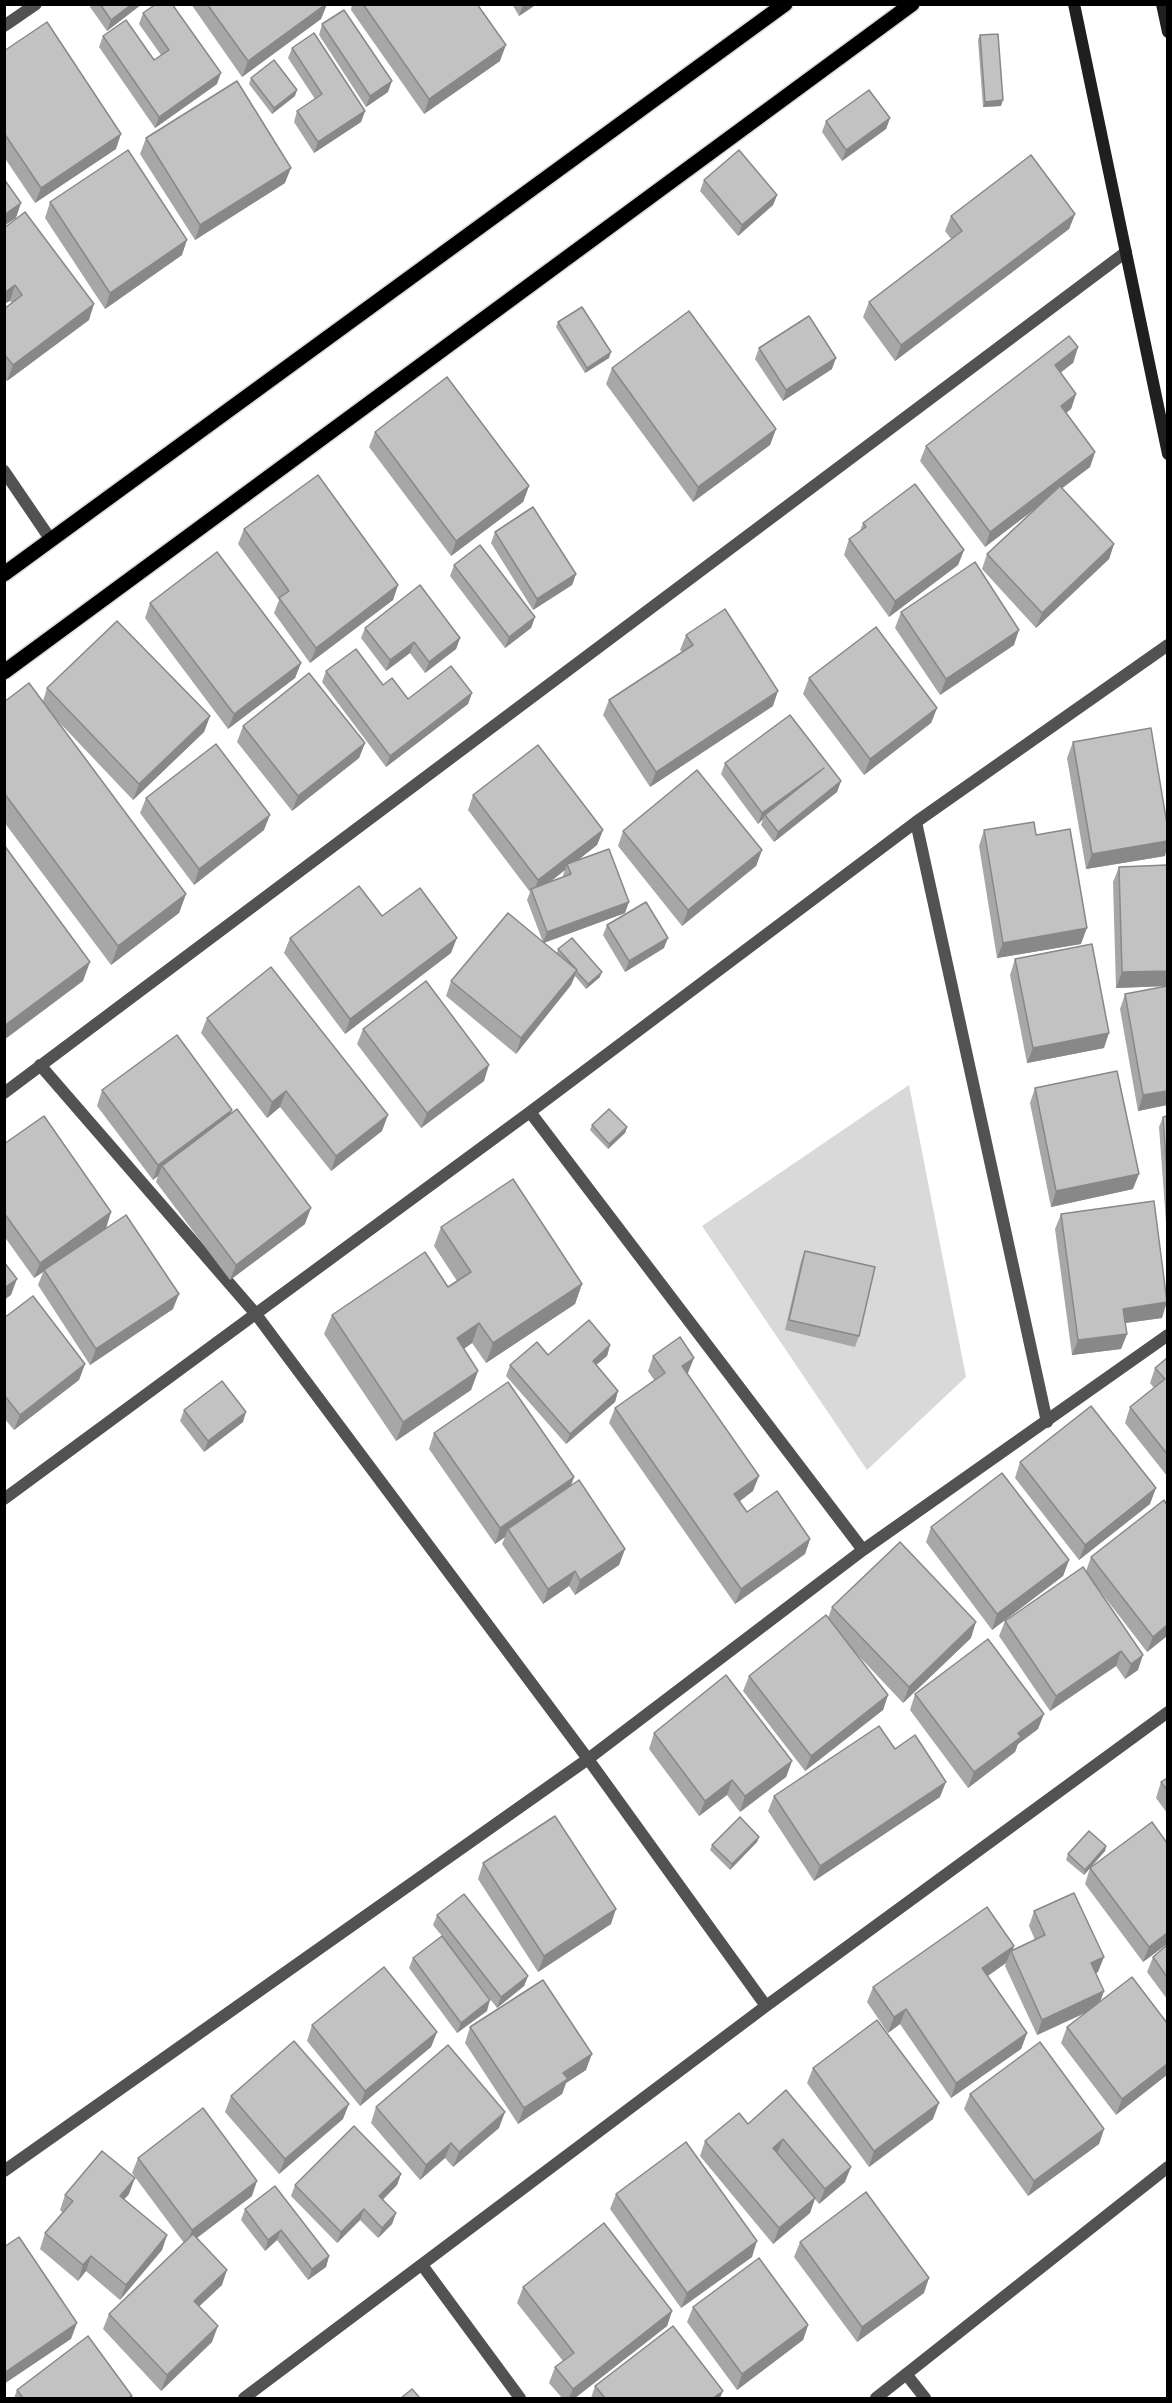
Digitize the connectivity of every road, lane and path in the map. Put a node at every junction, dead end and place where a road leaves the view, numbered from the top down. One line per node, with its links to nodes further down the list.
1 (36, 4): 6 (street)
2 (785, 4): 11 (main road)
3 (912, 4): 14 (main road)
4 (1074, 4): 8 (street)
5 (1162, 4): 7 (street)
6 (4, 26)
7 (1167, 32)
8 (1126, 252): 9 (street); 16 (street)
9 (1167, 454)
10 (4, 471): 11 (street)
11 (51, 540): 12 (main road)
12 (4, 574)
13 (1167, 645): 15 (street)
14 (4, 672)
15 (916, 822): 18 (street); 21 (street)
16 (40, 1065): 17 (street); 19 (street)
17 (4, 1093)
18 (530, 1112): 19 (street); 23 (street)
19 (255, 1313): 22 (street); 25 (street)
20 (1167, 1335): 21 (street)
21 (1047, 1422): 23 (street)
22 (4, 1499)
23 (863, 1550): 25 (street)
24 (1167, 1712): 26 (street)
25 (588, 1759): 26 (street); 28 (street)
26 (766, 2006): 29 (street)
27 (1167, 2167): 30 (street)
28 (4, 2171)
29 (422, 2265): 31 (street); 32 (street)
30 (906, 2374): 33 (street); 34 (street)
31 (244, 2398)
32 (520, 2398)
33 (876, 2398)
34 (926, 2398)

